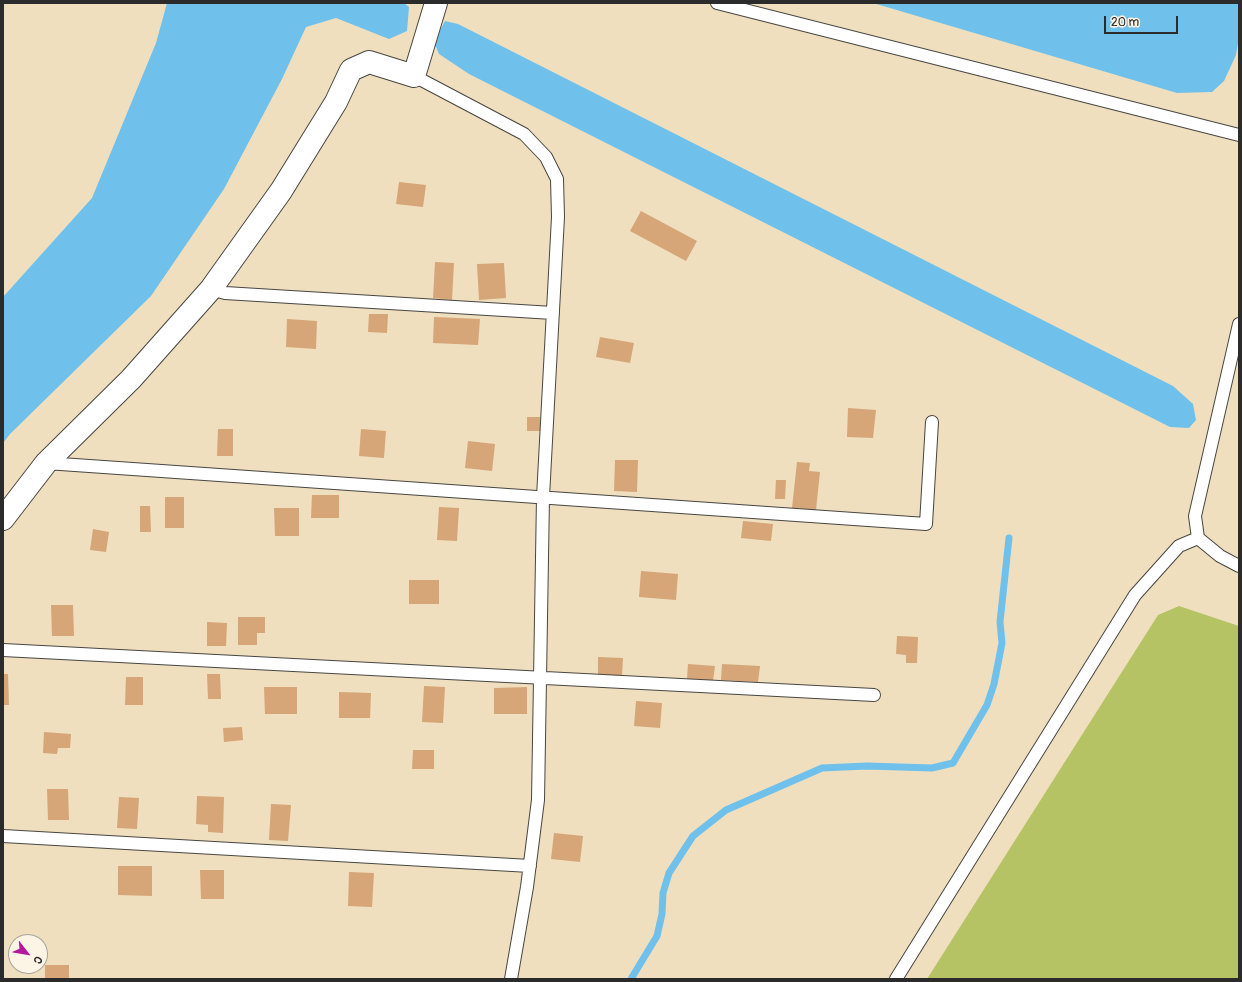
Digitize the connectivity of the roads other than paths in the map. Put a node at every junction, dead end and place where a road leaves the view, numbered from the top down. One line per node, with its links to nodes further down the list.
1 (436, 3): 3 (street)
2 (717, 3): 4 (lane)
3 (414, 76): 5 (street); 6 (lane)
4 (1239, 135)
5 (211, 289): 6 (lane); 9 (street)
6 (553, 313): 10 (lane)
7 (1239, 324): 12 (lane)
8 (932, 422): 10 (lane)
9 (46, 463): 10 (lane); 11 (street)
10 (543, 497): 15 (lane)
11 (3, 519)
12 (1198, 538): 13 (lane); 20 (lane)
13 (1239, 566)
14 (3, 650): 15 (lane)
15 (541, 678): 16 (lane); 18 (lane)
16 (874, 696)
17 (3, 836): 18 (lane)
18 (530, 866): 19 (lane)
19 (511, 979)
20 (896, 979)

